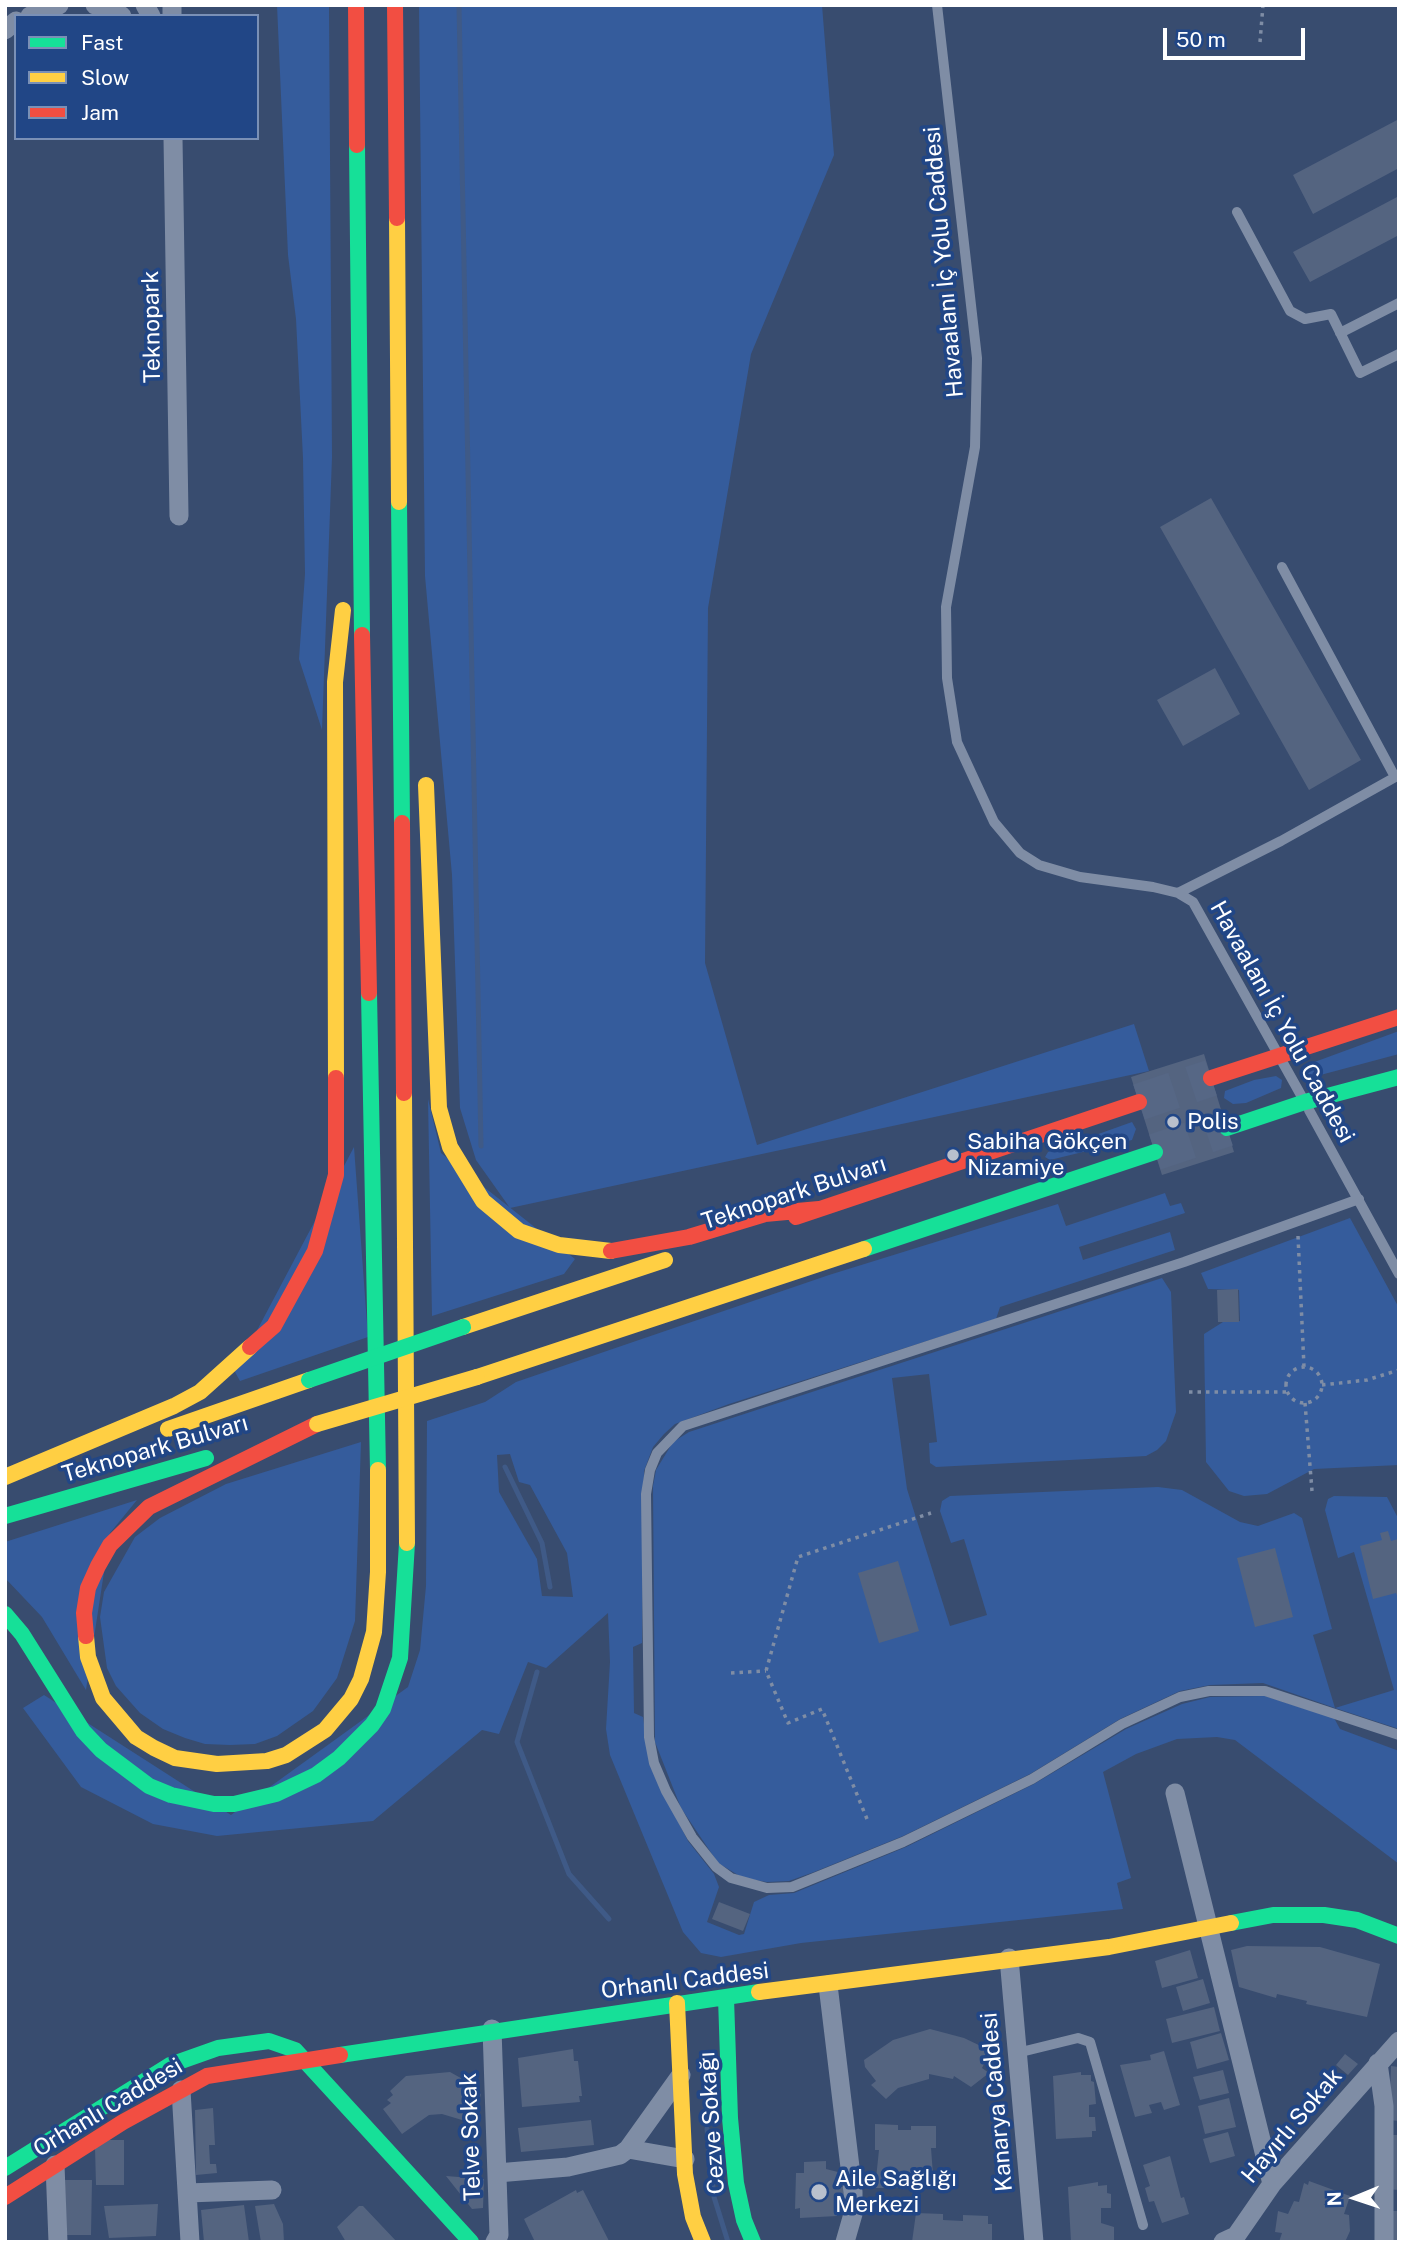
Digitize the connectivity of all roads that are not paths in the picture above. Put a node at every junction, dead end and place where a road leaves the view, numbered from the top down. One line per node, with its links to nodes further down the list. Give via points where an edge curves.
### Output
1 (59, 5): 6 (street)
2 (95, 5): 7 (street)
3 (356, 5): 14 (main road)
4 (395, 5): 13 (main road)
5 (937, 5): 20 (lane, Havaalanı İç Yolu Caddesi, via 977,370 975,447 946,607 947,678 957,742 994,822 1020,853 1039,866)
6 (35, 14)
7 (119, 14)
8 (173, 140): 15 (street, Teknopark)
9 (1237, 212): 11 (lane, via 1290,311 1305,319 1331,314)
10 (1399, 303): 11 (lane)
11 (1340, 333): 12 (lane, via 1360,373)
12 (1399, 354)
13 (400, 434): 17 (main road); 35 (main road, via 407,1583 393,1687 372,1725 316,1775 256,1800 195,1802 149,1786 102,1750 83,1731)
14 (359, 456): 32 (main road, via 378,1449 374,1632 351,1699 325,1730 286,1755 217,1764 176,1758 154,1748 118,1719 91,1668 85,1613 88,1588 98,1566 110,1545 149,1507); 33 (main road, via 335,682 335,1175 315,1251 274,1326 200,1392)
15 (180, 516)
16 (1282, 567): 19 (lane)
17 (417, 664)
18 (425, 772): 30 (main road, via 439,1108 450,1147 483,1201 529,1235 559,1245 610,1251 689,1237 765,1214)
19 (1397, 776): 20 (lane)
20 (1178, 893): 22 (lane, Havaalanı İç Yolu Caddesi, via 1193,902)
21 (1399, 1017): 22 (main road)
22 (1279, 1056): 24 (main road); 26 (lane, Havaalanı İç Yolu Caddesi)
23 (1399, 1077): 26 (main road)
24 (1211, 1079)
25 (1139, 1102): 30 (main road, Teknopark Bulvarı)
26 (1305, 1102): 27 (main road); 29 (lane, Havaalanı İç Yolu Caddesi)
27 (1227, 1128)
28 (1154, 1152): 32 (main road, bridge, via 477,1377)
29 (1359, 1199): 31 (lane, Havaalanı İç Yolu Caddesi); 36 (lane, via 683,1426 657,1453 646,1494 649,1737 662,1781 692,1837 731,1878 767,1888 792,1887 903,1842 1032,1779 1122,1724 1180,1697 1209,1691 1265,1691)
30 (819, 1209): 33 (main road, Teknopark Bulvarı, bridge, via 144,1437)
31 (1399, 1275)
32 (317, 1424): 34 (main road, Teknopark Bulvarı)
33 (5, 1478)
34 (5, 1516)
35 (5, 1614)
36 (1399, 1735)
37 (1175, 1793): 38 (street)
38 (1206, 1927): 39 (main road, Orhanlı Caddesi, via 1273,1915 1324,1915 1357,1920); 40 (main road, Orhanlı Caddesi, via 1109,1947); 56 (street)
39 (1399, 1936)
40 (1009, 1958): 41 (main road, Orhanlı Caddesi); 46 (street, Kanarya Caddesi)
41 (828, 1985): 42 (main road, Orhanlı Caddesi); 67 (street, via 853,2192)
42 (726, 1998): 43 (main road, Orhanlı Caddesi); 66 (main road, Cezve Sokağı, via 736,2183)
43 (677, 2003): 44 (main road, Orhanlı Caddesi); 49 (main road, Cezve Sokağı)
44 (492, 2029): 47 (main road, Orhanlı Caddesi); 55 (street, Telve Sokak)
45 (1399, 2042): 48 (street, Hayırlı Sokak)
46 (1017, 2053): 60 (lane, via 1078,2038 1090,2042); 68 (street, Kanarya Caddesi)
47 (306, 2061): 50 (main road, Orhanlı Caddesi, via 207,2076); 54 (main road, Orhanlı Caddesi, via 295,2050 268,2041 218,2048 170,2065); 63 (main road)
48 (1378, 2063): 56 (street, Hayırlı Sokak); 70 (street, via 1384,2106)
49 (681, 2075): 51 (street); 52 (main road, Cezve Sokağı)
50 (181, 2090): 53 (main road, Orhanlı Caddesi); 58 (street)
51 (628, 2149): 52 (street); 55 (street, via 603,2161)
52 (685, 2159): 65 (main road, Cezve Sokağı, via 692,2217)
53 (55, 2165): 59 (main road, Orhanlı Caddesi); 61 (street)
54 (5, 2168)
55 (497, 2173): 64 (street, Telve Sokak, via 499,2235)
56 (1272, 2184): 69 (street, Hayırlı Sokak, via 1236,2235)
57 (272, 2190): 58 (street)
58 (187, 2193): 62 (street)
59 (5, 2197)
60 (1143, 2225)
61 (58, 2242)
62 (190, 2242)
63 (471, 2242)
64 (495, 2242)
65 (703, 2242)
66 (752, 2242)
67 (845, 2242)
68 (1034, 2242)
69 (1223, 2242)
70 (1384, 2242)

